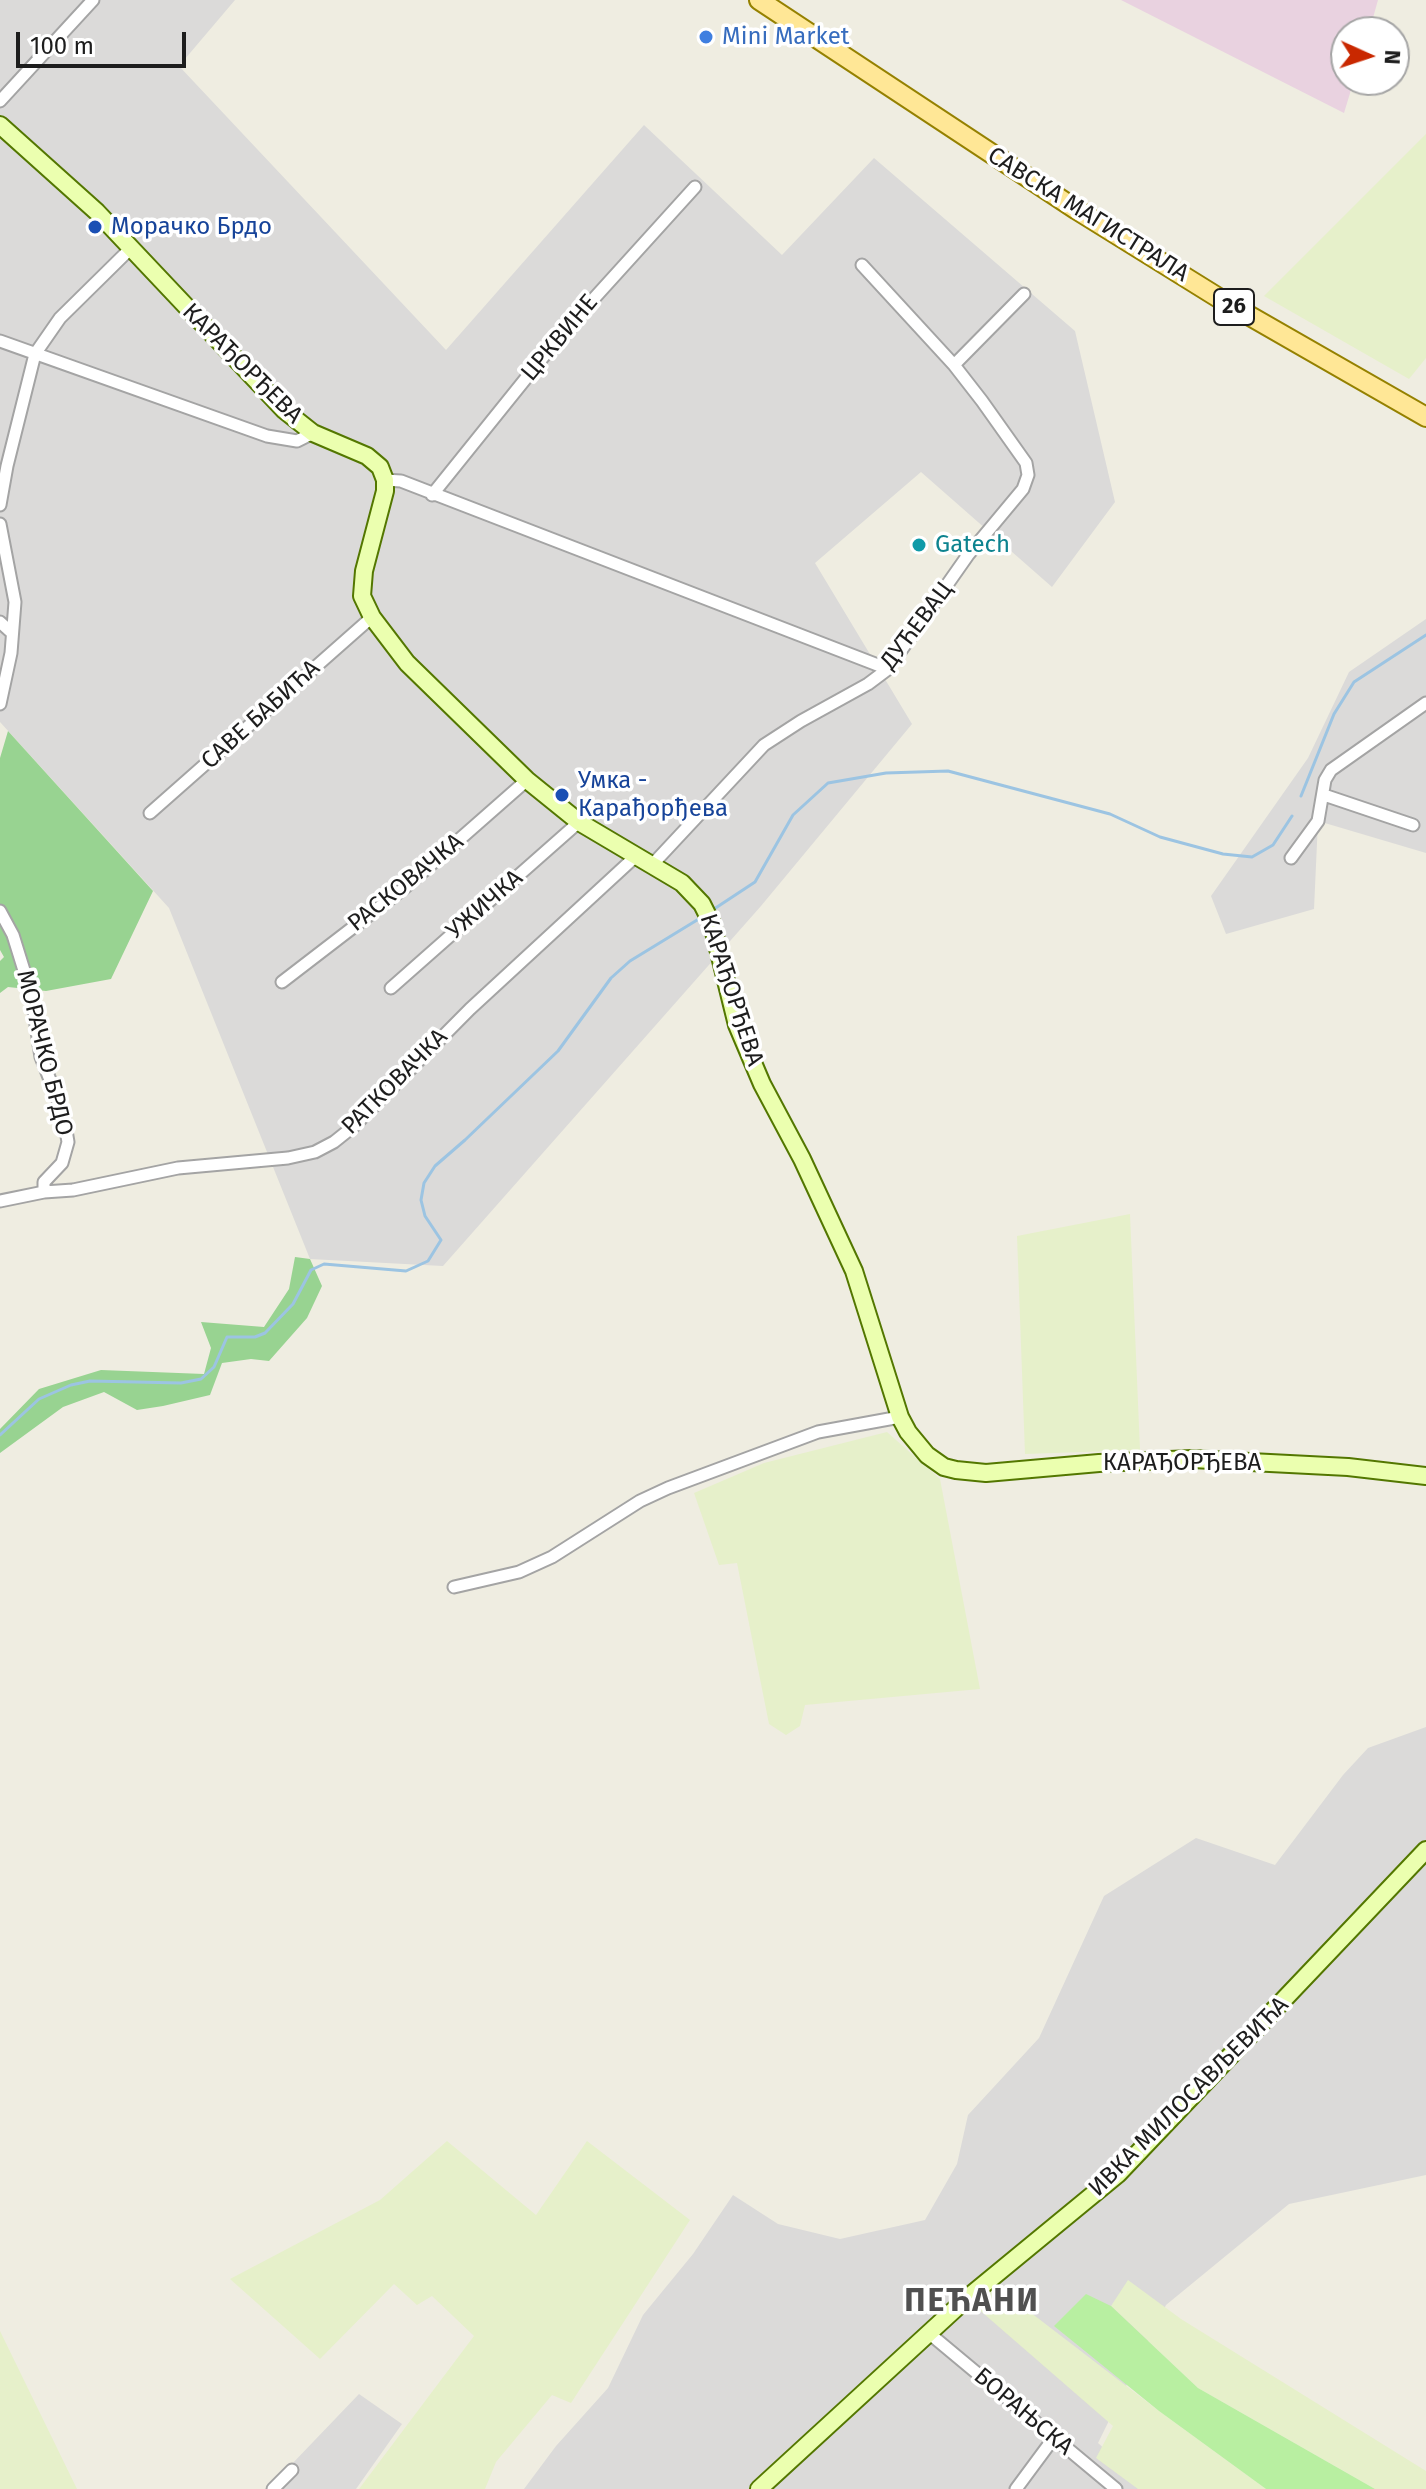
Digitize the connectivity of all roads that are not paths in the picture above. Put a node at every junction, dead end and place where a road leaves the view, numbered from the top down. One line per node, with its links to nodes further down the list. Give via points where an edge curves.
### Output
1 (93, 0): 3 (street)
2 (759, 0): 12 (main road, САВСКА МАГИСТРАЛА / 26, via 1077,210)
3 (0, 101)
4 (0, 125): 6 (street, КАРАЂОРЂЕВА)
5 (695, 187): 15 (street, ЦРКВИНЕ, via 570,325)
6 (131, 248): 10 (street, via 60,318); 13 (street, КАРАЂОРЂЕВА, via 254,380)
7 (862, 265): 11 (street, ДУЋЕВАЦ)
8 (1024, 294): 11 (street)
9 (0, 341): 10 (street)
10 (35, 354): 13 (street, via 267,436 297,441); 16 (street)
11 (954, 365): 21 (street, ДУЋЕВАЦ, via 1026,463 1028,475 1023,489 968,555)
12 (1426, 417)
13 (313, 433): 14 (street, КАРАЂОРЂЕВА, via 367,456)
14 (385, 480): 15 (street); 18 (street, КАРАЂОРЂЕВА, via 362,581 362,596)
15 (432, 495): 21 (street)
16 (0, 505)
17 (0, 524): 20 (street, via 15,602)
18 (372, 617): 24 (street, КАРАЂОРЂЕВА, via 407,663); 26 (street, САВЕ БАБИЋА)
19 (0, 622): 20 (street)
20 (12, 633): 23 (street)
21 (888, 669): 31 (street, ДУЋЕВАЦ, via 764,745)
22 (1426, 703): 25 (street, via 1331,770)
23 (0, 704)
24 (527, 780): 27 (street, КАРАЂОРЂЕВА); 33 (street, РАСКОВАЧКА, via 403,889)
25 (1324, 795): 28 (street); 30 (street, via 1318,821)
26 (150, 813)
27 (579, 822): 29 (street, КАРАЂОРЂЕВА); 34 (street, УЖИЧКА)
28 (1413, 825)
29 (636, 856): 31 (street, КАРАЂОРЂЕВА); 35 (street, РАТКОВАЧКА, via 334,1142 288,1158 178,1168)
30 (1291, 858)
31 (652, 865): 37 (street, КАРАЂОРЂЕВА, via 682,883 709,917 737,1025 854,1271)
32 (0, 911): 35 (street, МОРАЧКО БРДО, via 31,993 41,1057 63,1113 68,1142 62,1163 44,1182)
33 (282, 982)
34 (391, 988)
35 (44, 1192): 36 (street, РАТКОВАЧКА)
36 (0, 1201)
37 (900, 1417): 38 (street, КАРАЂОРЂЕВА, via 927,1455 956,1470 1001,1472 1192,1459); 39 (street, via 818,1432 668,1488 552,1557 519,1572)
38 (1426, 1476)
39 (454, 1587)
40 (1426, 1850): 41 (street, ИВКА МИЛОСАВЉЕВИЋА, via 1118,2174)
41 (930, 2334): 42 (street, БОРАЊСКА); 45 (street, ИВКА МИЛОСАВЉЕВИЋА)
42 (1053, 2439): 46 (street); 47 (street, БОРАЊСКА)
43 (292, 2470): 44 (street)
44 (273, 2489)
45 (759, 2489)
46 (1016, 2489)
47 (1116, 2489)

